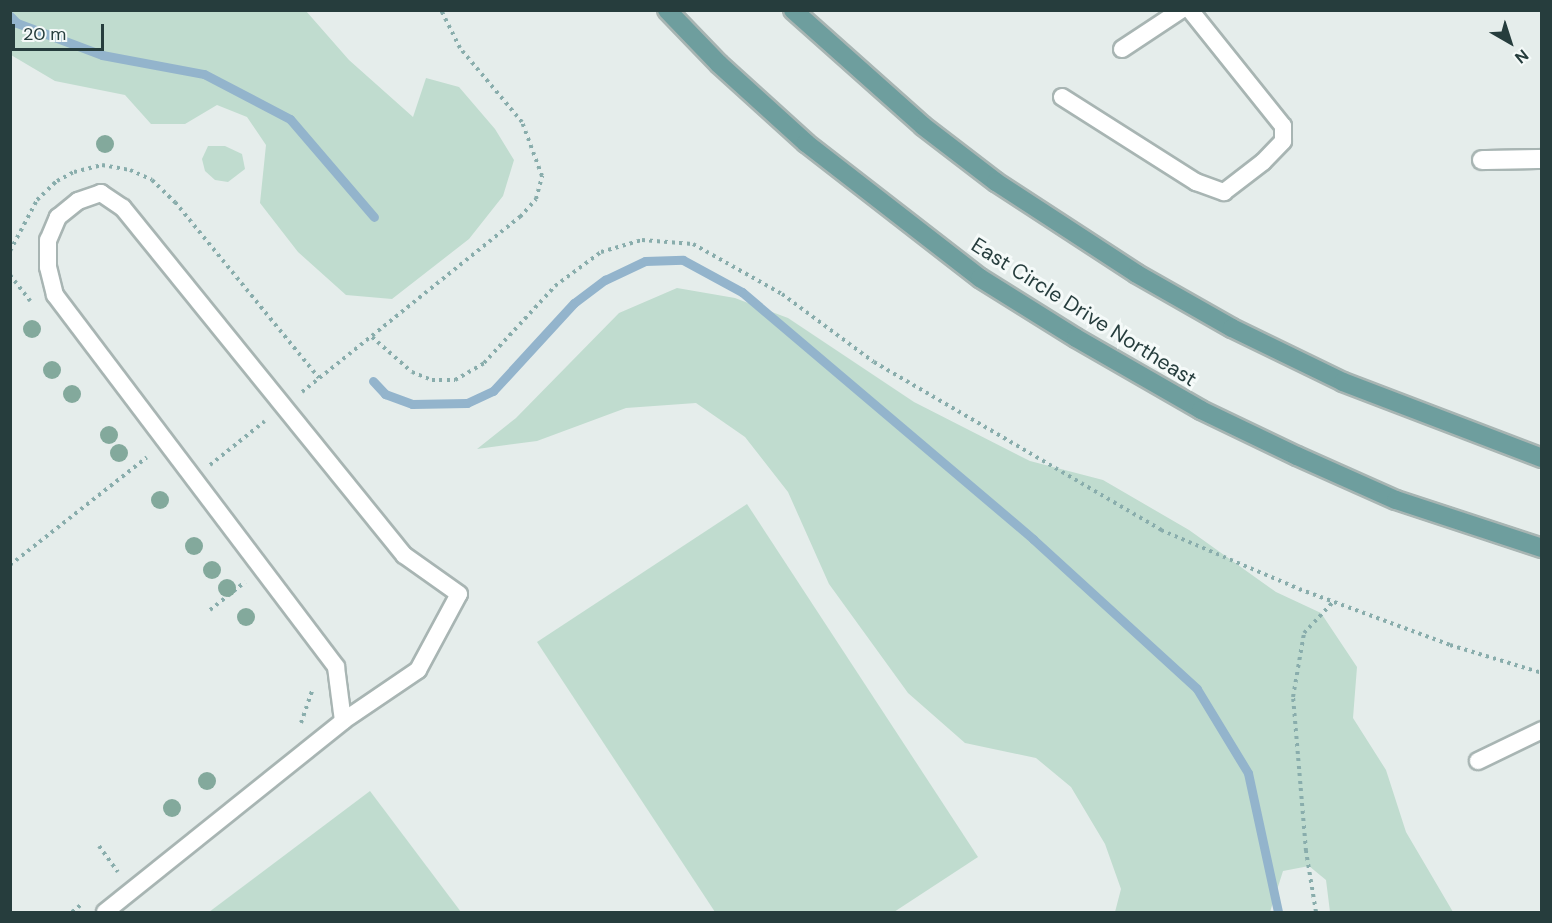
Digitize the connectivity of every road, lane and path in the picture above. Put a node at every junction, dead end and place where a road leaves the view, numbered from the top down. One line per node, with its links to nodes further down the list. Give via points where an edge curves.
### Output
1 (441, 10): 10 (path, via 460,48 522,122 542,176 536,199 520,217)
2 (667, 10): 15 (main road, East Circle Drive Northeast, via 719,64 824,157 980,278 1076,338 1201,410 1297,456 1396,500)
3 (793, 10): 13 (main road, via 960,154 1137,274 1232,328 1343,382)
4 (1181, 10): 6 (lane)
5 (1190, 10): 7 (lane, via 1283,126 1283,141 1224,192 1196,182)
6 (1122, 49)
7 (1062, 97)
8 (1542, 159): 9 (street)
9 (1482, 160)
10 (372, 337): 11 (path); 18 (path, via 412,372 432,380 455,380 483,363 555,286 601,252 642,240 693,243 782,294 874,362 1161,530)
11 (283, 408): 14 (path); 14 (lane, via 123,208 101,194 78,201 58,217 48,240 48,267 55,295); 22 (lane, via 404,555 459,594 418,670)
12 (150, 454): 16 (path)
13 (1542, 458)
14 (193, 478): 22 (lane, via 336,667)
15 (1542, 548)
16 (10, 565)
17 (250, 578): 19 (path)
18 (1333, 602): 20 (path, via 1450,645); 29 (path, via 1304,633 1293,697 1306,851)
19 (210, 610)
20 (1542, 673)
21 (313, 677): 23 (path, via 309,706)
22 (343, 721): 28 (lane)
23 (298, 730)
24 (1542, 730): 25 (lane)
25 (1478, 761)
26 (99, 846): 27 (path, via 120,875)
27 (129, 868)
28 (105, 912)
29 (1316, 912)

